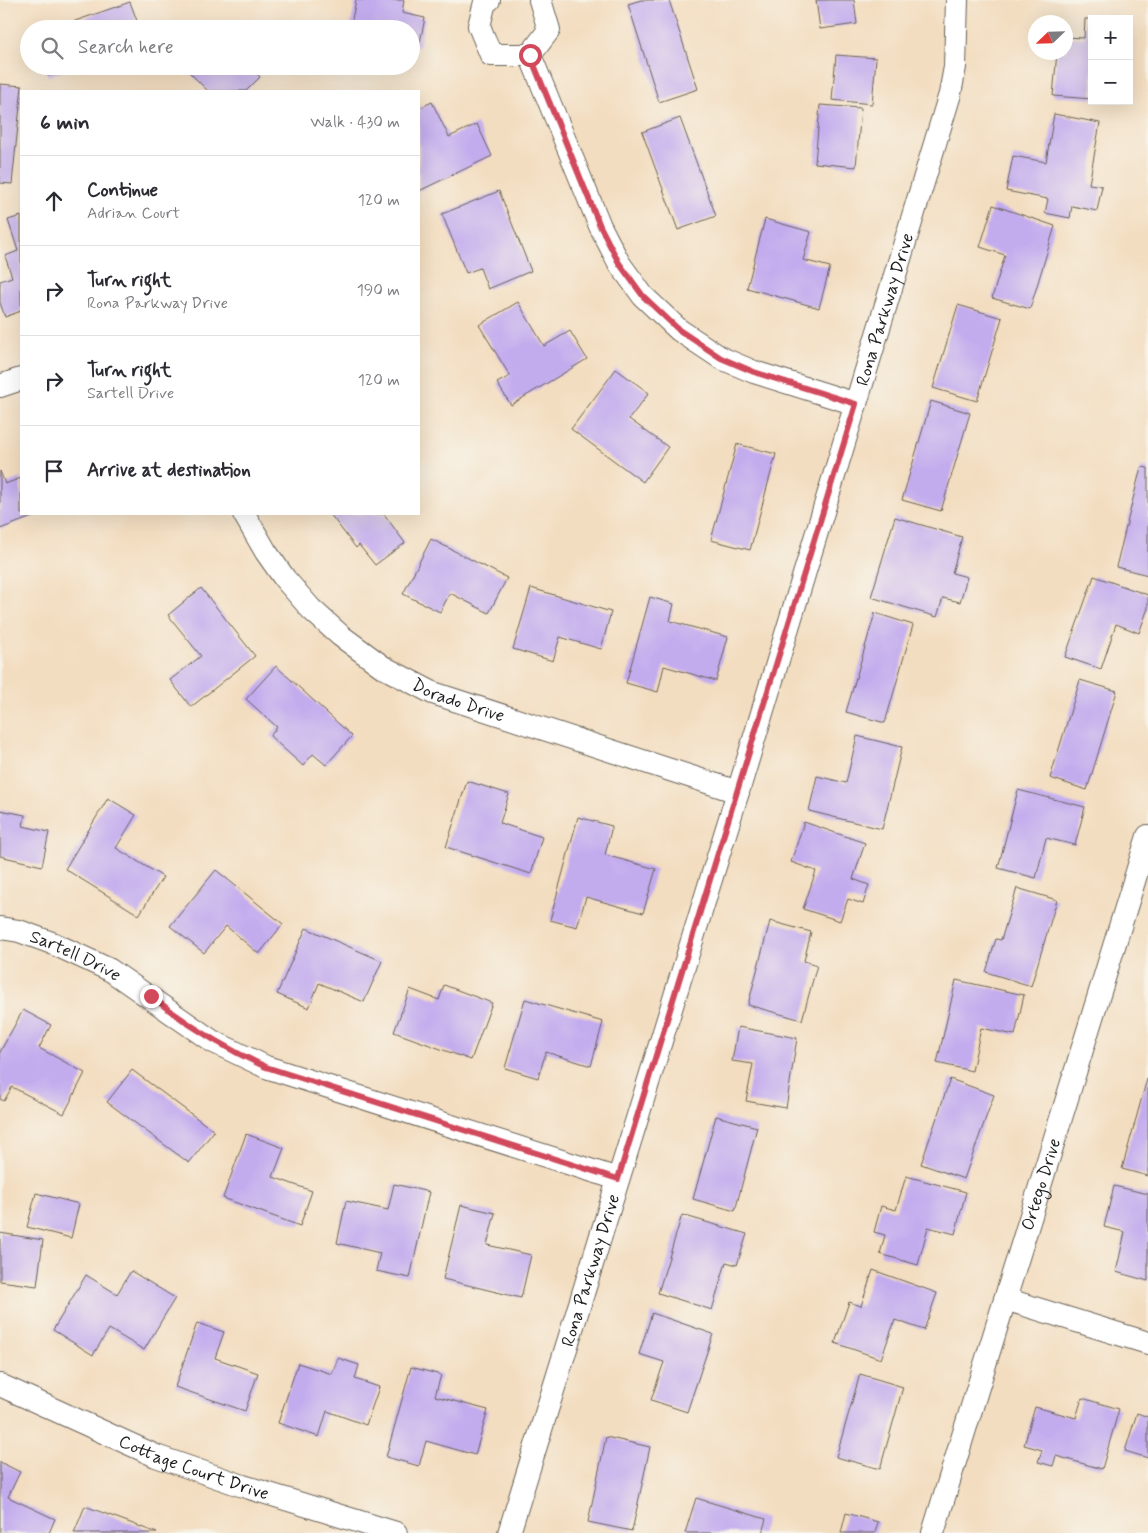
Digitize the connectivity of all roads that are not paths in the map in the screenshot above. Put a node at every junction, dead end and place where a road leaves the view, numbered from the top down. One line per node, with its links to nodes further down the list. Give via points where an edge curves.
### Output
1 (489, 0): 4 (street, via 485,2 479,26 491,55)
2 (540, 0): 4 (street, via 549,30)
3 (957, 0): 7 (street, Rona Parkway Drive, via 955,67 950,94)
4 (530, 55): 7 (street, via 600,226 619,263 643,296 679,330 721,358 754,372)
5 (20, 379): 6 (street)
6 (0, 386)
7 (856, 404): 9 (street, Rona Parkway Drive)
8 (245, 515): 9 (street, Dorado Drive, via 285,579 312,609 341,636 383,667 433,693)
9 (738, 792): 12 (street, Rona Parkway Drive)
10 (1148, 836): 13 (street, Ortego Drive)
11 (0, 928): 12 (street, Sartell Drive, via 52,942 110,970 212,1040 266,1067)
12 (618, 1179): 17 (street, Rona Parkway Drive)
13 (1004, 1299): 14 (street); 18 (street, Ortego Drive)
14 (1148, 1343)
15 (0, 1385): 16 (street, Cottage Court Drive, via 156,1456)
16 (396, 1533)
17 (509, 1533)
18 (933, 1533)

